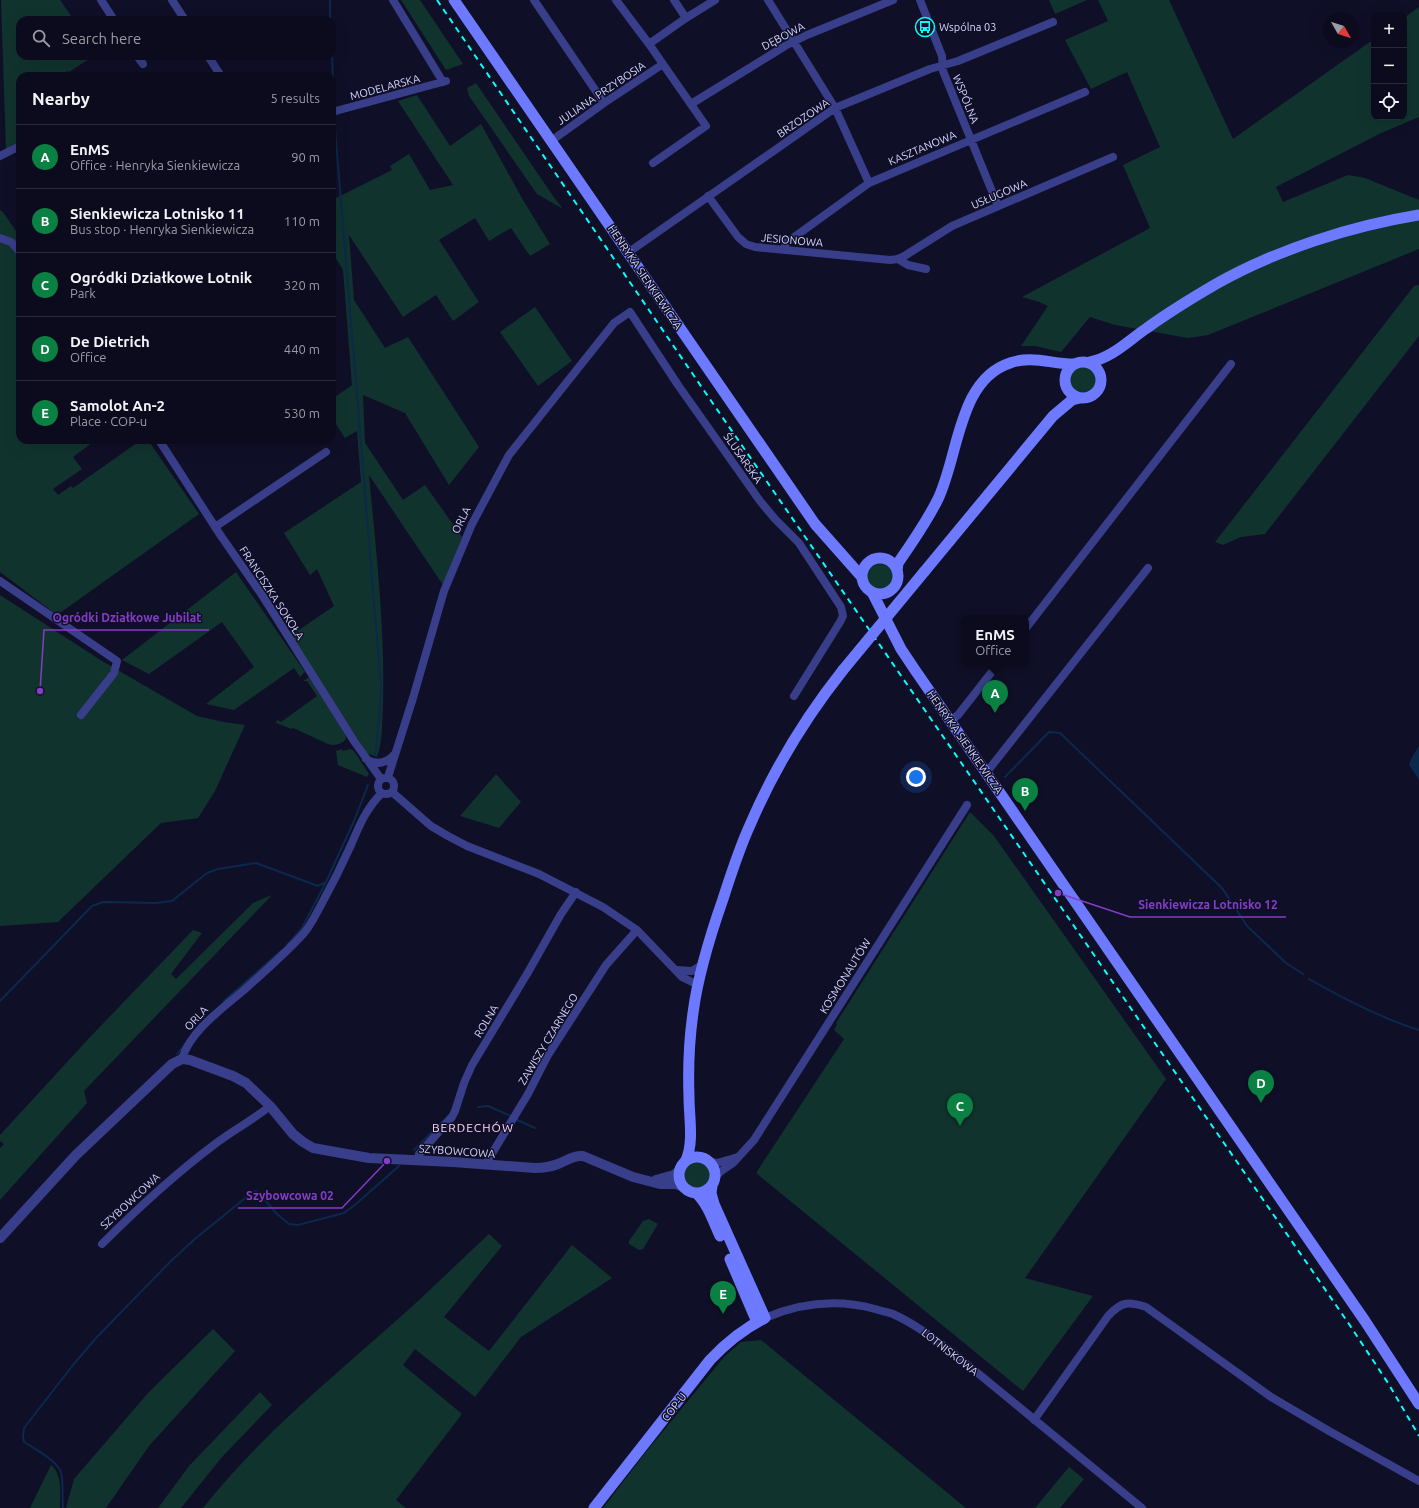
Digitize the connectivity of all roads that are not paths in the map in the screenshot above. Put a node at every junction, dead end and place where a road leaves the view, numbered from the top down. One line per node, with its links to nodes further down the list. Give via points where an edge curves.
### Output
1 (101, 0): 12 (street)
2 (172, 0): 13 (street)
3 (393, 0): 28 (street, MODELARSKA, via 444,81)
4 (454, 0): 30 (main road, HENRYKA SIENKIEWICZA)
5 (534, 0): 25 (street)
6 (616, 0): 17 (street)
7 (674, 0): 14 (street)
8 (715, 0): 14 (street)
9 (768, 0): 16 (street)
10 (892, 0): 16 (street, DĘBOWA)
11 (920, 0): 22 (street, WSPÓLNA, via 942,56)
12 (111, 16)
13 (182, 16)
14 (686, 18): 17 (street)
15 (1054, 22): 22 (street, BRZOZOWA)
16 (794, 41): 26 (street, DĘBOWA); 27 (street)
17 (649, 44): 21 (street)
18 (140, 60): 20 (street)
19 (211, 60): 23 (street)
20 (143, 64)
21 (664, 64): 25 (street, JULIANA PRZYBOSIA); 26 (street)
22 (943, 65): 27 (street, BRZOZOWA); 29 (street, WSPÓLNA, via 943,71)
23 (218, 72)
24 (1085, 92): 29 (street, KASZTANOWA)
25 (604, 103): 30 (street, JULIANA PRZYBOSIA)
26 (691, 104): 34 (street, via 706,126)
27 (835, 108): 35 (street); 36 (street, BRZOZOWA)
28 (336, 111)
29 (971, 140): 35 (street, KASZTANOWA); 37 (street, WSPÓLNA)
30 (551, 141): 42 (main road, HENRYKA SIENKIEWICZA)
31 (16, 148): 32 (street)
32 (0, 156)
33 (1113, 157): 37 (street, USŁUGOWA)
34 (653, 163)
35 (869, 183): 41 (street, KASZTANOWA, via 786,243)
36 (708, 196): 41 (street, JESIONOWA, via 746,244); 42 (street, BRZOZOWA)
37 (998, 206): 43 (street, USŁUGOWA, via 952,226)
38 (1419, 215): 46 (main road, via 1312,242 1269,259 1217,284 1142,331)
39 (0, 238): 40 (street, via 11,242)
40 (16, 248)
41 (784, 250): 43 (street, JESIONOWA)
42 (629, 252): 59 (main road, HENRYKA SIENKIEWICZA, via 815,524)
43 (898, 259): 44 (street, via 908,265)
44 (926, 269)
45 (630, 312): 71 (street, ŚLUSARSKA, via 678,385 760,500 774,519 799,542 842,607 843,616 840,622); 74 (street, ORLA, via 614,323 509,455 472,524 444,591)
46 (1119, 349): 48 (main road); 51 (main road)
47 (1044, 361): 49 (main road); 52 (main road, via 1061,373); 58 (main road, via 1011,362 992,372 978,386 969,402 941,492 928,518)
48 (1090, 362): 49 (main road); 51 (main road)
49 (1073, 364): 52 (main road, via 1067,370)
50 (1231, 364): 69 (street)
51 (1101, 376): 53 (main road, via 1101,385 1096,392 1089,397)
52 (1066, 383): 53 (main road, via 1072,394); 54 (main road, via 1065,394)
53 (1080, 398): 54 (main road, via 1072,400)
54 (1054, 416): 83 (main road, bridge, via 843,670 800,730 749,826)
55 (162, 444): 57 (street, FRANCISZKA SOKOŁA)
56 (326, 452): 57 (street)
57 (215, 527): 75 (street, FRANCISZKA SOKOŁA, via 262,595)
58 (915, 536): 60 (main road, via 891,557); 63 (main road, via 898,564)
59 (839, 551): 61 (main road, HENRYKA SIENKIEWICZA, via 858,560); 64 (main road, HENRYKA SIENKIEWICZA)
60 (885, 558): 61 (main road); 63 (main road)
61 (869, 561): 64 (main road)
62 (1148, 568): 76 (street)
63 (897, 571): 66 (main road, via 898,580)
64 (861, 576): 67 (main road, via 866,588)
65 (0, 581): 72 (street, via 117,661 114,673)
66 (890, 592): 67 (main road); 68 (main road, HENRYKA SIENKIEWICZA, via 887,598)
67 (873, 594): 68 (main road, HENRYKA SIENKIEWICZA)
68 (888, 621): 73 (main road, HENRYKA SIENKIEWICZA, via 901,649)
69 (1029, 624)
70 (996, 667): 73 (street, via 958,715)
71 (794, 696)
72 (81, 715)
73 (950, 721): 76 (main road, HENRYKA SIENKIEWICZA)
74 (396, 753): 75 (street, via 384,763 370,762); 77 (street, ORLA)
75 (366, 759): 77 (street, FRANCISZKA SOKOŁA)
76 (986, 774): 102 (main road, HENRYKA SIENKIEWICZA, via 1365,1321)
77 (384, 778): 78 (street, via 394,783); 79 (street, via 378,786)
78 (392, 792): 79 (street); 81 (street, via 448,836)
79 (382, 793): 86 (street, ORLA, via 362,819 335,880 304,933 197,1033)
80 (966, 805): 89 (street, KOSMONAUTÓW, via 754,1140)
81 (576, 892): 82 (street); 91 (street, ROLNA, via 472,1065 452,1117 419,1154)
82 (637, 930): 84 (street); 93 (street, ZAWISZY CZARNEGO, via 606,965 583,1000)
83 (702, 966): 84 (street, via 692,971); 85 (main road)
84 (677, 970): 85 (street, via 682,977)
85 (698, 987): 88 (main road, via 689,1055)
86 (182, 1059): 87 (street, SZYBOWCOWA, via 233,1076 246,1083); 99 (street, ORLA, via 172,1064 88,1144)
87 (270, 1106): 91 (street, SZYBOWCOWA, via 293,1134 313,1148 369,1158); 100 (street, SZYBOWCOWA, via 216,1143 178,1174)
88 (691, 1130): 90 (main road, via 698,1151); 92 (main road)
89 (738, 1157): 90 (street, via 717,1163); 96 (street, KOSMONAUTÓW, via 720,1172)
90 (707, 1159): 92 (main road, via 694,1156); 96 (main road, via 715,1169)
91 (417, 1160): 93 (street, SZYBOWCOWA)
92 (686, 1160): 94 (main road)
93 (485, 1164): 95 (street, SZYBOWCOWA, via 541,1168 583,1156 633,1177)
94 (679, 1171): 95 (street, SZYBOWCOWA); 97 (main road)
95 (654, 1181): 97 (street, SZYBOWCOWA, via 660,1184 676,1184)
96 (713, 1182): 98 (main road, via 705,1192); 101 (main road, via 711,1193 714,1204)
97 (683, 1188): 98 (main road)
98 (696, 1193): 101 (main road, via 712,1218)
99 (0, 1238)
100 (102, 1244)
101 (761, 1320): 103 (street, LOTNISKOWA, via 800,1306 830,1303 862,1305 892,1313 925,1331); 105 (main road, COP-U, via 734,1337 710,1360)
102 (1419, 1404)
103 (1034, 1420): 104 (street, via 1108,1316 1120,1305 1135,1303 1146,1307 1271,1397); 106 (street, LOTNISKOWA)
104 (1419, 1481)
105 (594, 1508)
106 (1142, 1508)

